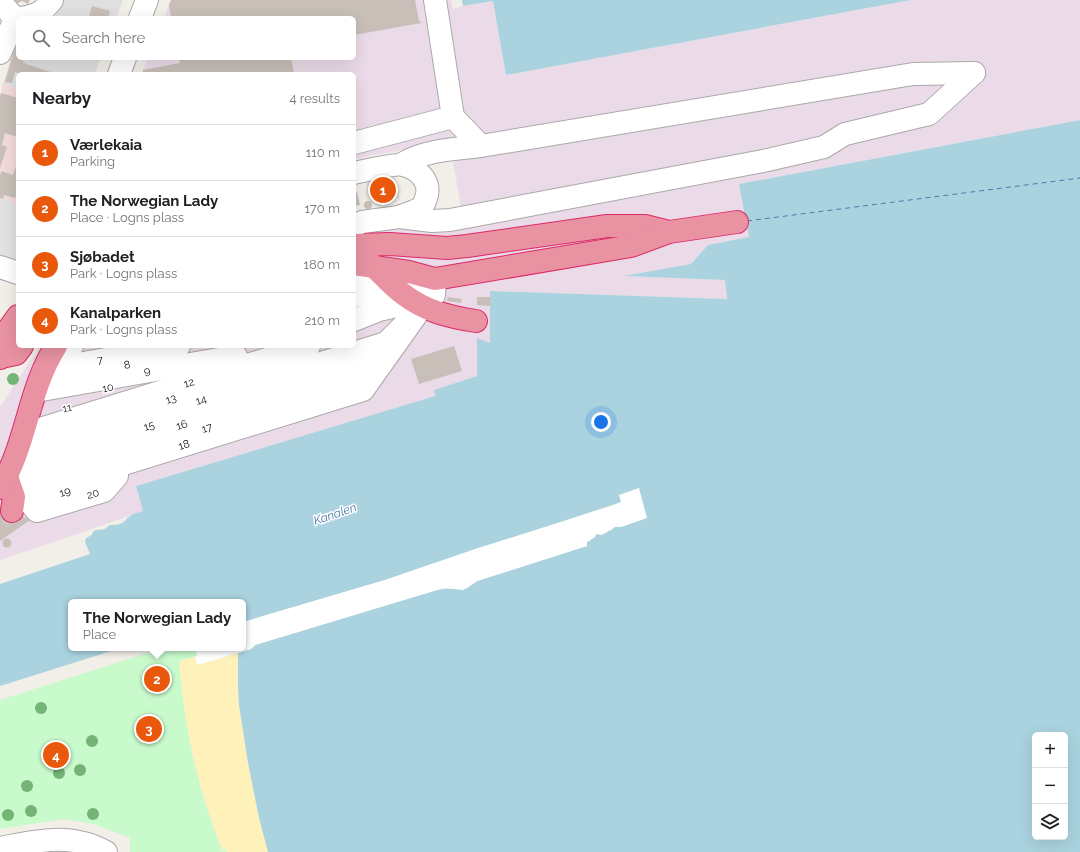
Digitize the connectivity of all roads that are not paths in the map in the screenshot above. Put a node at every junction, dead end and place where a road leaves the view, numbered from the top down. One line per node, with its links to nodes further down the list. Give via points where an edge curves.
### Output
1 (52, 0): 6 (street, via 44,11)
2 (147, 0): 7 (street)
3 (435, 0): 12 (street)
4 (0, 1): 5 (street)
5 (16, 16)
6 (31, 16)
7 (141, 16)
8 (16, 22): 9 (street)
9 (0, 53)
10 (124, 60): 11 (street)
11 (120, 72)
12 (453, 117): 13 (street); 14 (street)
13 (356, 142)
14 (481, 146): 15 (street, via 450,149 412,158); 17 (street, via 913,74 974,73 929,114 844,134 824,147 755,163 450,220 432,221)
15 (402, 164): 16 (street); 17 (street, via 414,169 423,177 428,192 422,207)
16 (356, 173)
17 (399, 217): 19 (street)
18 (737, 222): 20 (highway)
19 (356, 225)
20 (669, 232): 21 (highway, via 645,226 607,226 447,248 390,244); 25 (highway, via 631,246)
21 (356, 245)
22 (356, 253): 26 (highway)
23 (0, 267): 24 (street)
24 (16, 272)
25 (435, 279): 26 (highway, via 409,272); 26 (street, via 434,295)
26 (388, 282): 27 (street); 27 (street); 27 (street); 32 (highway, via 443,315)
27 (370, 311): 28 (street); 29 (street, 14); 31 (street); 33 (street); 42 (street, 13); 42 (street)
28 (356, 314)
29 (356, 315)
30 (16, 319): 41 (highway, via 0,341)
31 (356, 319)
32 (476, 321)
33 (356, 329)
34 (20, 348): 41 (highway, via 16,354)
35 (117, 348): 44 (street)
36 (175, 348): 44 (street, 7)
37 (231, 348): 44 (street, 8)
38 (247, 348): 44 (street, 14)
39 (301, 348): 44 (street, 12)
40 (268, 349): 43 (street); 44 (street, 9)
41 (0, 357)
42 (356, 366): 44 (street, 13); 44 (street, 16, via 35,470); 44 (street, 18, via 121,470 36,491)
43 (184, 375): 44 (street, 10); 44 (street, 11, via 106,400)
44 (31, 413): 45 (highway)
45 (12, 511)
46 (0, 848): 47 (street, via 58,839 79,842)
47 (106, 852)

